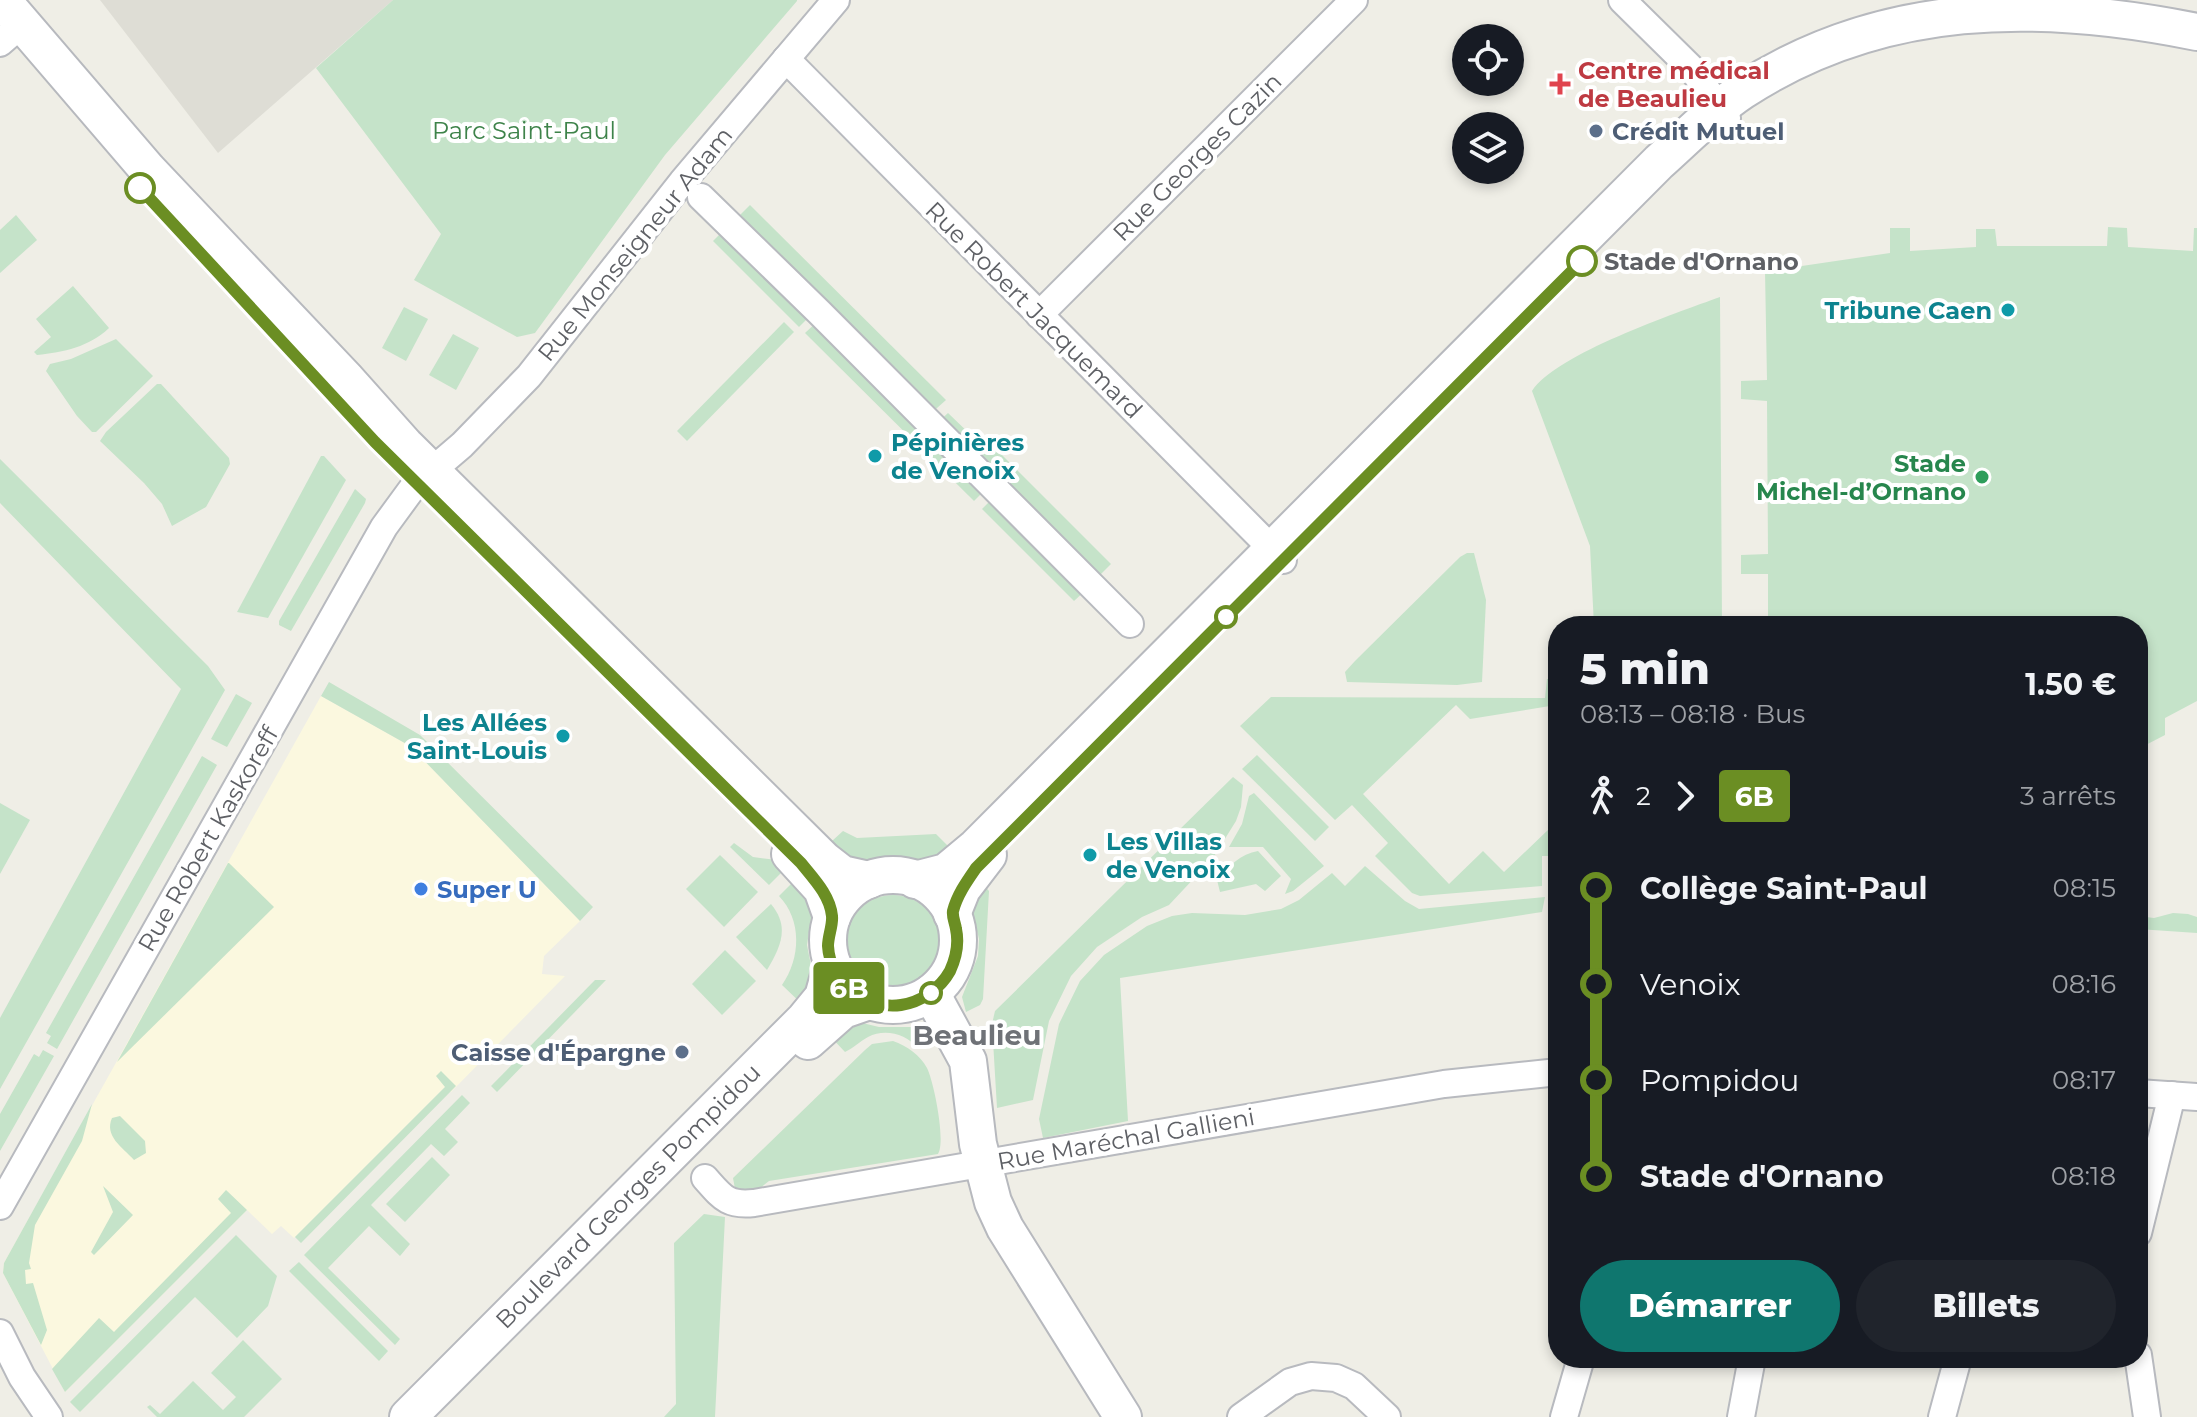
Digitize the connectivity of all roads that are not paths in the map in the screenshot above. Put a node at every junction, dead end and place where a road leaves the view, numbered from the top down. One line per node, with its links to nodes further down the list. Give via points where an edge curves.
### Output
1 (836, 0): 7 (street, Rue Monseigneur Adam)
2 (1354, 0): 10 (street, Rue Georges Cazin)
3 (1622, 0): 8 (street, via 1692,69)
4 (7, 25): 11 (street, via 148,170)
5 (2197, 32): 8 (street, via 2098,12 2008,7 1944,11 1870,30 1784,65)
6 (2197, 49): 8 (street, via 2084,25 2009,20 1948,24 1843,55)
7 (786, 59): 10 (street, Rue Robert Jacquemard); 11 (street, Rue Monseigneur Adam, via 529,376)
8 (1723, 113): 12 (street, via 1659,162)
9 (701, 197): 13 (street)
10 (1039, 315): 12 (street, Rue Robert Jacquemard)
11 (425, 478): 14 (street, via 824,860 842,874); 17 (street, via 801,863 822,889); 27 (street, Rue Robert Kaskoreff, via 384,527)
12 (1278, 555): 15 (street, via 957,864); 16 (street, via 976,868)
13 (1130, 624)
14 (869, 880): 15 (street, via 892,875); 17 (street, via 853,889)
15 (915, 880): 16 (street, via 941,897)
16 (952, 914): 19 (street, via 955,957)
17 (832, 917): 18 (street)
18 (832, 965): 20 (street, via 848,987); 34 (street, Boulevard Georges Pompidou, via 823,997 805,1019)
19 (931, 993): 20 (street, via 901,1005); 24 (street, via 968,1061)
20 (869, 1001): 35 (street, Boulevard Georges Pompidou, via 843,1010 811,1038)
21 (1548, 1073): 24 (street, Rue Maréchal Gallieni, via 1444,1084)
22 (2148, 1094): 23 (street)
23 (2185, 1096): 26 (street)
24 (982, 1164): 25 (street, Rue Maréchal Gallieni, via 737,1205 726,1201); 36 (street, via 1011,1239)
25 (705, 1178)
26 (2148, 1204)
27 (0, 1206)
28 (0, 1333): 33 (street)
29 (1578, 1368): 39 (street)
30 (1750, 1368): 40 (street)
31 (1955, 1368): 41 (street)
32 (2140, 1368): 42 (street)
33 (49, 1417)
34 (408, 1417)
35 (434, 1417)
36 (1123, 1417)
37 (1241, 1417): 38 (street, via 1290,1382 1311,1376 1354,1386)
38 (1387, 1417)
39 (1564, 1417)
40 (1741, 1417)
41 (1942, 1417)
42 (2147, 1417)

